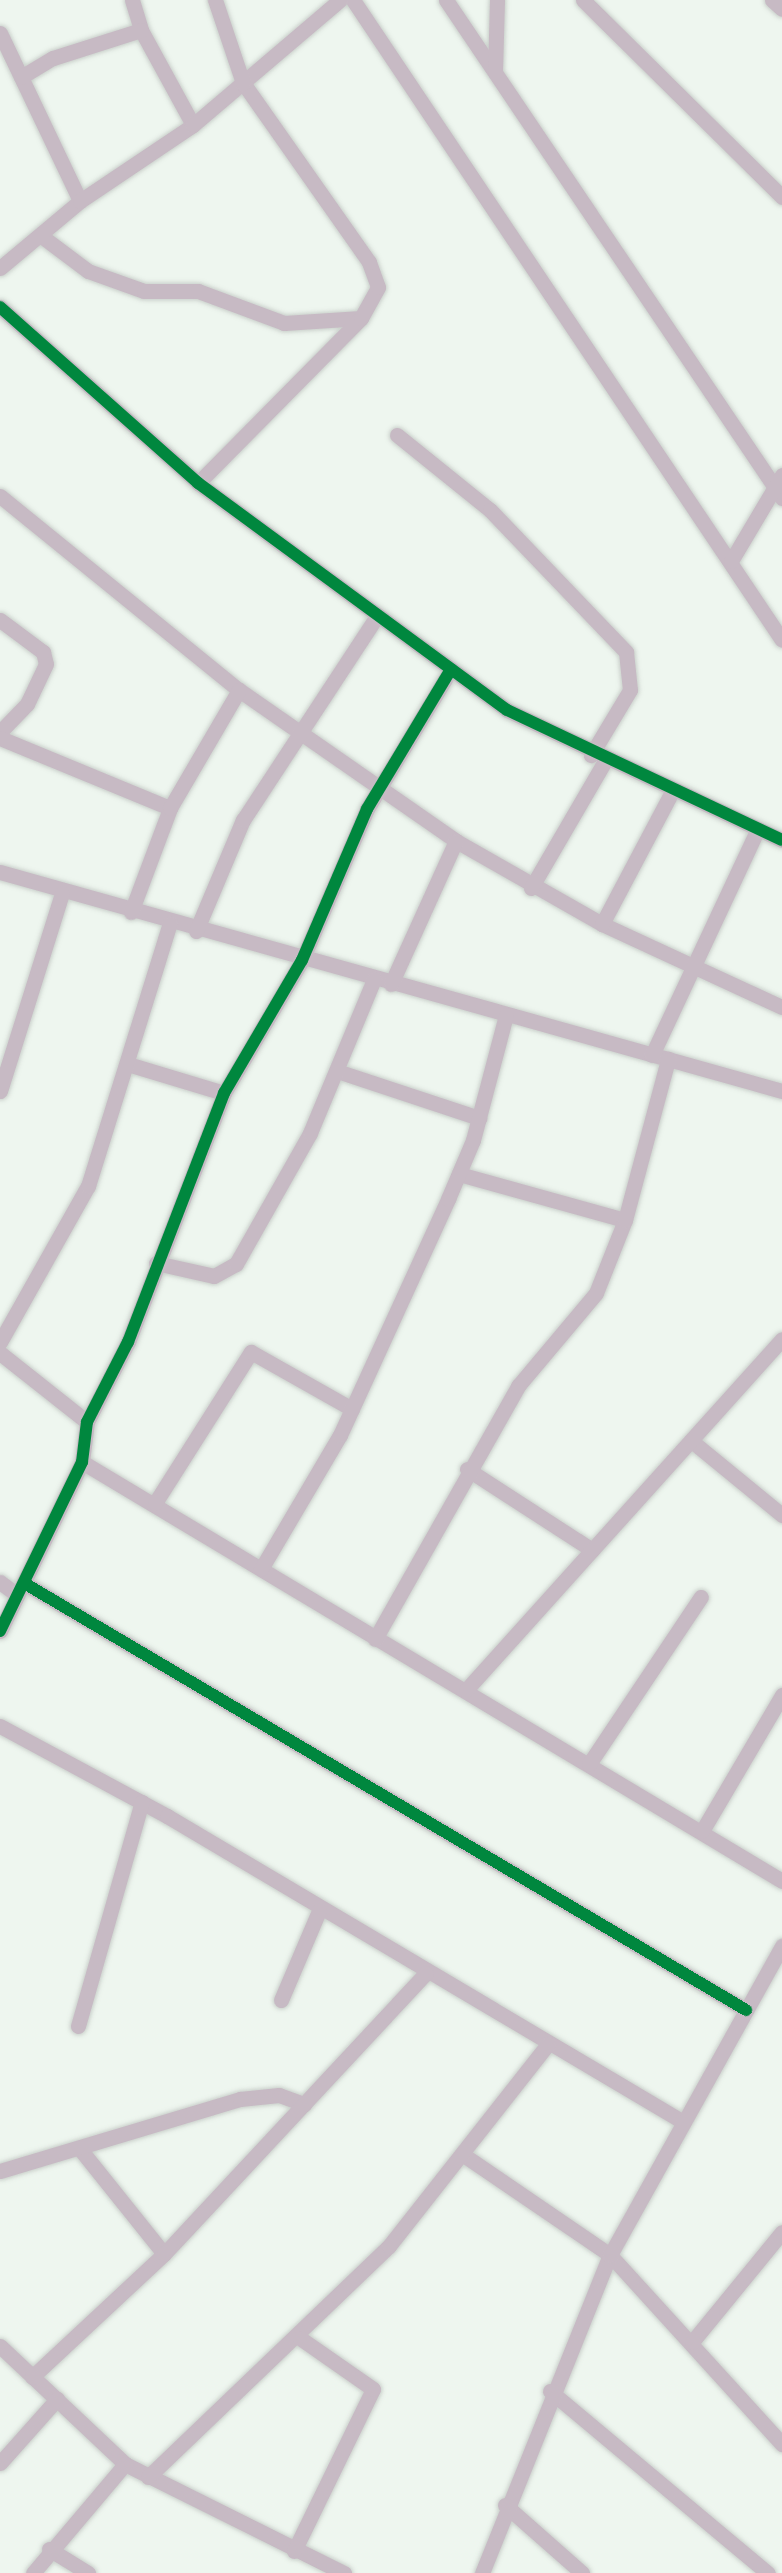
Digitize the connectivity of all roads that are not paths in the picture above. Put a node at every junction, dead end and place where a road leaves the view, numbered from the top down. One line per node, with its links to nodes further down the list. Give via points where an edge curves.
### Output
1 (132, 0): 10 (street)
2 (215, 0): 14 (street)
3 (340, 0): 14 (street)
4 (353, 0): 26 (street)
5 (446, 0): 12 (street)
6 (497, 0): 12 (street)
7 (583, 0): 16 (street)
8 (772, 0): 9 (street)
9 (782, 9)
10 (141, 30): 13 (street, via 54,58); 15 (street)
11 (0, 33): 13 (street)
12 (495, 72): 24 (street)
13 (21, 77): 17 (street)
14 (243, 83): 15 (street); 21 (street, via 370,262 378,286)
15 (192, 125): 17 (street)
16 (782, 197)
17 (80, 200): 18 (street)
18 (40, 235): 19 (street); 21 (street, via 88,271 144,292 198,291 284,323)
19 (0, 268)
20 (0, 307): 23 (street)
21 (361, 318): 23 (street)
22 (397, 434): 34 (street, via 471,491 626,652 630,690)
23 (198, 483): 27 (street)
24 (779, 486): 26 (street)
25 (0, 496): 31 (street)
26 (731, 561): 29 (street)
27 (377, 616): 30 (street); 32 (street)
28 (0, 620): 33 (street, via 44,652 46,664)
29 (782, 640)
30 (452, 669): 34 (street, via 508,710); 35 (street)
31 (240, 690): 32 (street); 37 (street)
32 (297, 733): 35 (street); 47 (street, via 243,820)
33 (0, 735): 37 (street)
34 (598, 758): 36 (street); 42 (street)
35 (380, 786): 40 (street); 48 (street)
36 (672, 792): 38 (street); 46 (street)
37 (170, 808): 44 (street)
38 (758, 832): 39 (street); 49 (street)
39 (782, 840)
40 (456, 841): 42 (street); 51 (street)
41 (0, 872): 43 (street)
42 (532, 888): 46 (street)
43 (62, 894): 44 (street); 54 (street)
44 (130, 912): 45 (street)
45 (170, 924): 47 (street); 56 (street)
46 (602, 924): 49 (street)
47 (196, 930): 48 (street)
48 (302, 960): 50 (street); 60 (street)
49 (690, 967): 52 (street); 55 (street)
50 (374, 979): 51 (street); 57 (street)
51 (392, 984): 53 (street)
52 (782, 1007)
53 (506, 1015): 55 (street); 61 (street)
54 (8, 1049): 59 (street)
55 (660, 1057): 58 (street); 63 (street)
56 (131, 1065): 60 (street); 66 (street, via 88,1186)
57 (337, 1071): 61 (street); 64 (street, via 236,1264 214,1276)
58 (782, 1090)
59 (0, 1091)
60 (224, 1093): 64 (street)
61 (479, 1118): 62 (street)
62 (459, 1174): 63 (street); 68 (street)
63 (625, 1220): 72 (street, via 583,1314 518,1386)
64 (156, 1263): 69 (street, via 128,1342)
65 (782, 1339): 70 (street)
66 (0, 1342)
67 (0, 1353): 69 (street)
68 (352, 1409): 73 (street, via 250,1352); 76 (street)
69 (87, 1422): 71 (street)
70 (694, 1442): 74 (street); 75 (street)
71 (82, 1462): 73 (street); 78 (street)
72 (467, 1470): 75 (street); 81 (street)
73 (155, 1504): 76 (street)
74 (782, 1515)
75 (592, 1550): 82 (street)
76 (261, 1569): 81 (street)
77 (0, 1582): 78 (street)
78 (21, 1589): 80 (street); 93 (street)
79 (701, 1598): 85 (street)
80 (0, 1631)
81 (376, 1639): 82 (street)
82 (466, 1690): 85 (street)
83 (782, 1695): 87 (street)
84 (0, 1726): 86 (street)
85 (589, 1764): 87 (street)
86 (142, 1802): 89 (street); 94 (street)
87 (702, 1831): 88 (street)
88 (782, 1881)
89 (319, 1911): 91 (street); 92 (street)
90 (782, 1946): 93 (street)
91 (426, 1973): 95 (street); 96 (street)
92 (281, 2000)
93 (746, 2010): 97 (street)
94 (78, 2026)
95 (548, 2044): 97 (street); 99 (street)
96 (304, 2104): 98 (street, via 263,2094); 102 (street)
97 (680, 2120): 103 (street)
98 (80, 2149): 100 (street, via 44,2153); 102 (street)
99 (465, 2156): 103 (street); 104 (street)
100 (0, 2170)
101 (782, 2232): 105 (street)
102 (164, 2254): 107 (street)
103 (610, 2255): 105 (street); 108 (street)
104 (300, 2338): 113 (street); 116 (street, via 374,2390)
105 (692, 2342): 110 (street)
106 (0, 2346): 107 (street)
107 (32, 2377): 109 (street)
108 (550, 2391): 114 (street); 124 (street)
109 (57, 2399): 111 (street); 112 (street)
110 (782, 2444)
111 (0, 2463)
112 (125, 2464): 113 (street); 115 (street)
113 (148, 2477): 116 (street)
114 (505, 2506): 122 (street); 123 (street)
115 (49, 2549): 118 (street); 119 (street)
116 (294, 2551): 117 (street)
117 (310, 2558): 120 (street); 121 (street)
118 (33, 2573)
119 (88, 2573)
120 (301, 2573)
121 (344, 2573)
122 (482, 2573)
123 (582, 2573)
124 (768, 2573)

